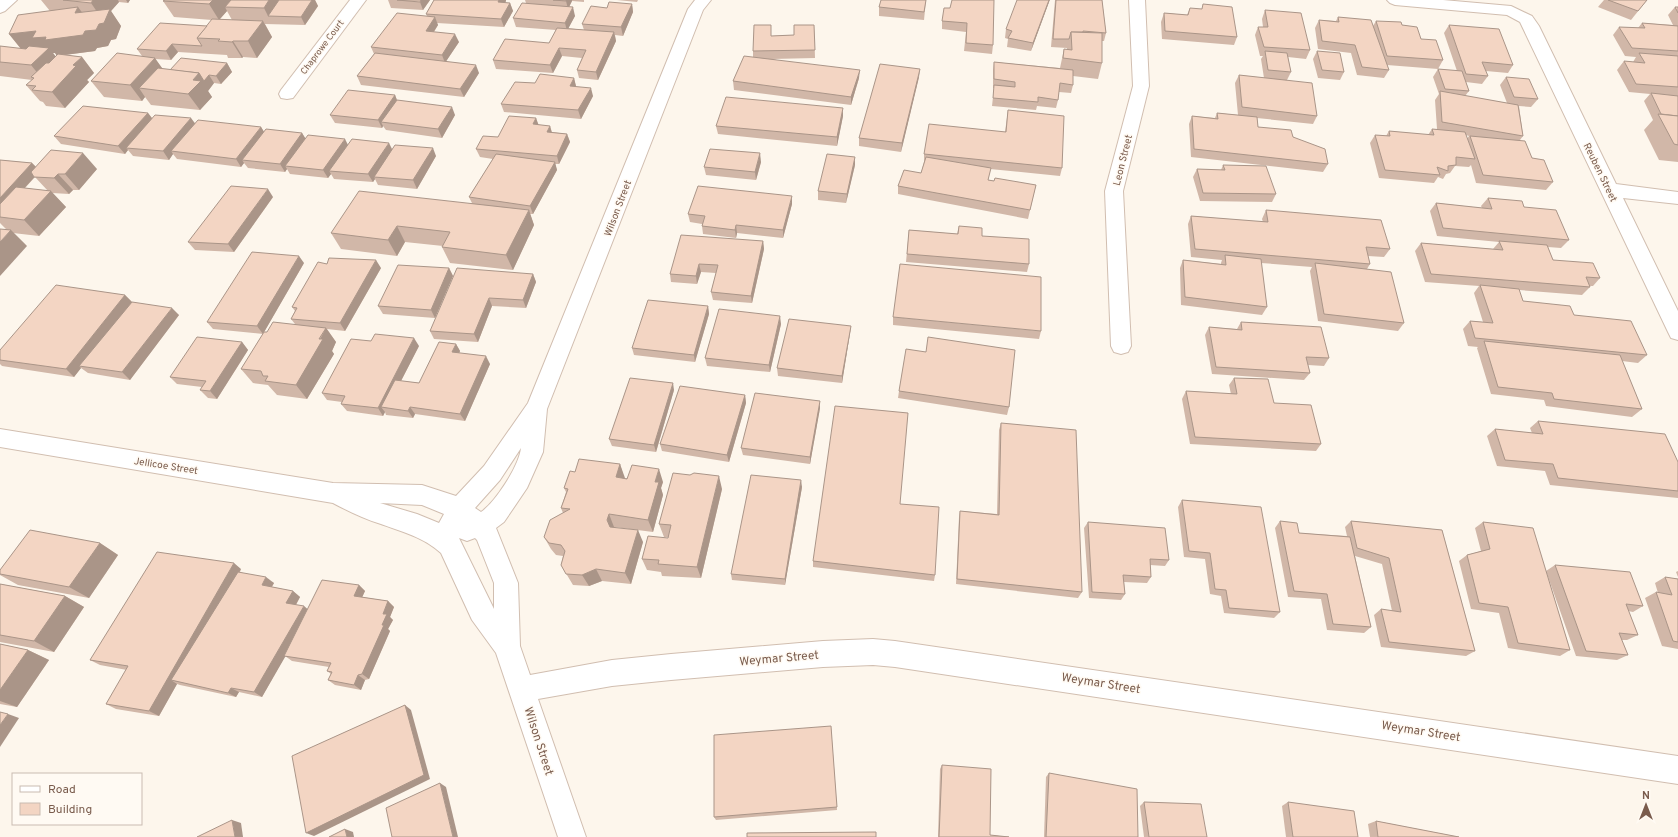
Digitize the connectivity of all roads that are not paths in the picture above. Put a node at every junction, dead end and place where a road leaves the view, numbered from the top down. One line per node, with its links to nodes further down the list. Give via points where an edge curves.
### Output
1 (9, 0): 6 (street)
2 (358, 0): 7 (street, Chaprowe Court)
3 (1137, 0): 11 (street, Leon Street, via 1141,86 1114,191)
4 (1395, 0): 8 (street, Reuben Street, via 1501,9 1521,16 1531,26)
5 (698, 3): 12 (street, Wilson Street)
6 (0, 8)
7 (287, 94)
8 (1610, 190): 9 (street); 10 (street, Reuben Street)
9 (1678, 198)
10 (1678, 332)
11 (1121, 346)
12 (537, 407): 15 (street, Wilson Street, via 492,473); 16 (street, Wilson Street, via 532,452 519,481 496,515)
13 (0, 438): 14 (street, Jellicoe Street)
14 (333, 493): 15 (street, Jellicoe Street, via 422,495 447,502); 17 (street, Jellicoe Street, via 379,513 414,522)
15 (460, 510): 16 (street, Jellicoe Street); 17 (street, Wilson Street)
16 (480, 525): 17 (street, Wilson Street); 18 (street, Wilson Street, via 487,534 506,583)
17 (443, 538): 18 (street, Wilson Street, via 450,545 481,612)
18 (507, 646): 19 (street, Wilson Street)
19 (522, 689): 20 (street, Weymar Street, via 612,673 671,666 873,652); 21 (street, Wilson Street)
20 (1678, 770)
21 (572, 837)

